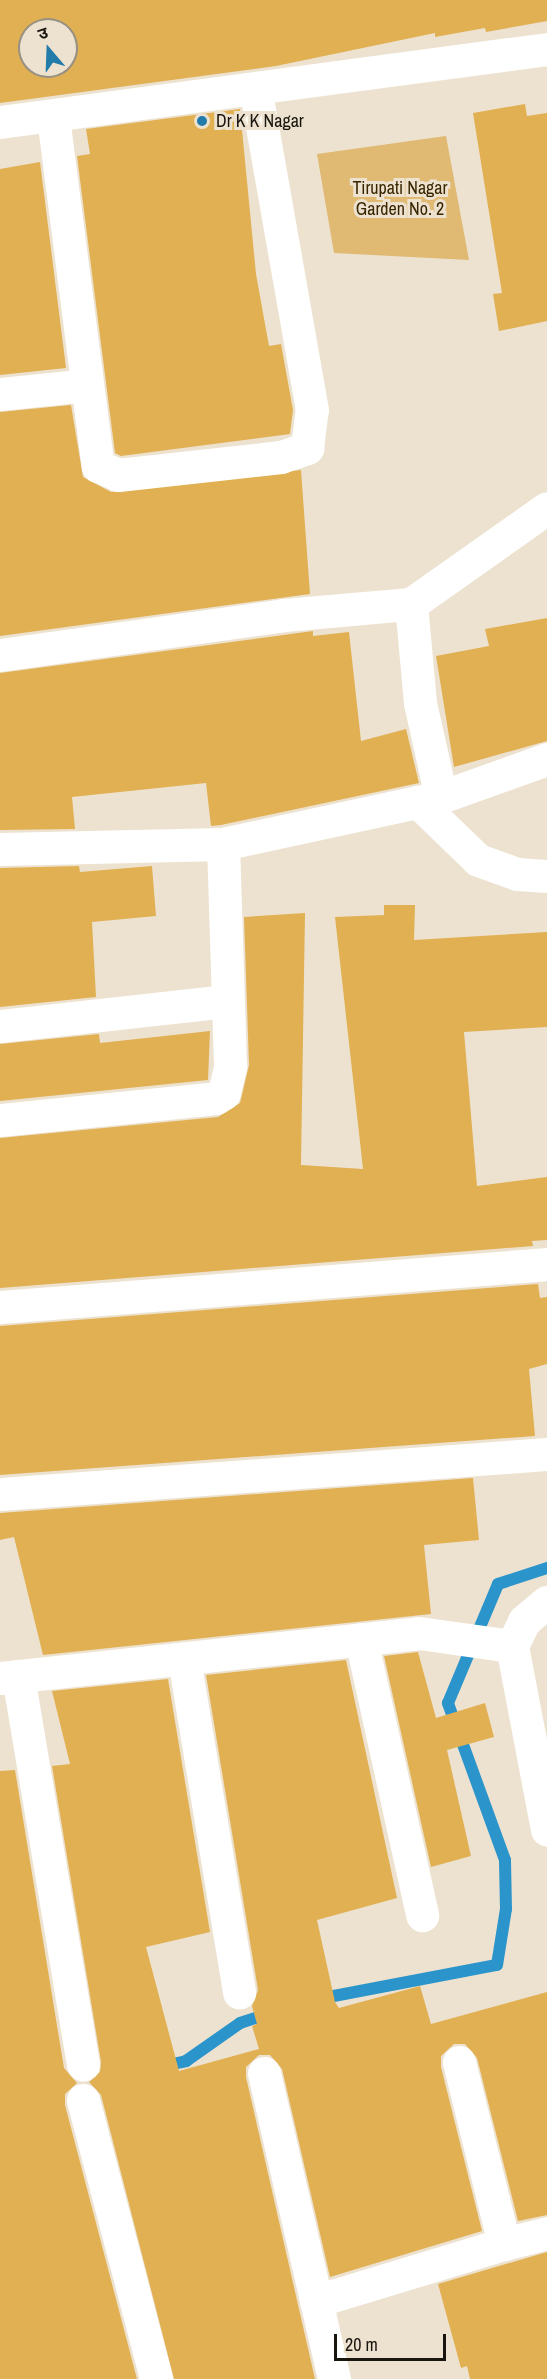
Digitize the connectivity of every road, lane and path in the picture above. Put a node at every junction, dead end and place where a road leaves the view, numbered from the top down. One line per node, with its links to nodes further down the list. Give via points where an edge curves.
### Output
1 (547, 50): 2 (street)
2 (256, 91): 3 (street); 5 (street, via 312,410 308,448 280,457 104,473 96,457)
3 (53, 117): 4 (street); 5 (street)
4 (0, 122)
5 (87, 385): 6 (street)
6 (0, 394)
7 (547, 508): 8 (street)
8 (411, 604): 9 (street, via 284,615); 11 (street)
9 (0, 655)
10 (547, 759): 11 (street)
11 (430, 799): 12 (street); 14 (street, via 478,860 517,874)
12 (223, 844): 13 (street); 15 (street)
13 (0, 849)
14 (547, 876)
15 (227, 1001): 16 (street); 17 (street, via 228,1084 216,1098)
16 (0, 1026)
17 (0, 1120)
18 (547, 1264): 19 (street)
19 (0, 1307)
20 (547, 1454): 21 (street)
21 (0, 1494)
22 (547, 1602): 24 (street)
23 (361, 1639): 24 (street, via 419,1633); 25 (street); 28 (street)
24 (501, 1645): 27 (street)
25 (184, 1659): 26 (street); 29 (street)
26 (9, 1677): 31 (street)
27 (547, 1830)
28 (422, 1915)
29 (239, 1993)
30 (459, 2062): 35 (street)
31 (82, 2065)
32 (264, 2073): 36 (street)
33 (83, 2100): 37 (street)
34 (547, 2233): 35 (street)
35 (504, 2244): 36 (street)
36 (316, 2301): 38 (street)
37 (156, 2379)
38 (334, 2379)

